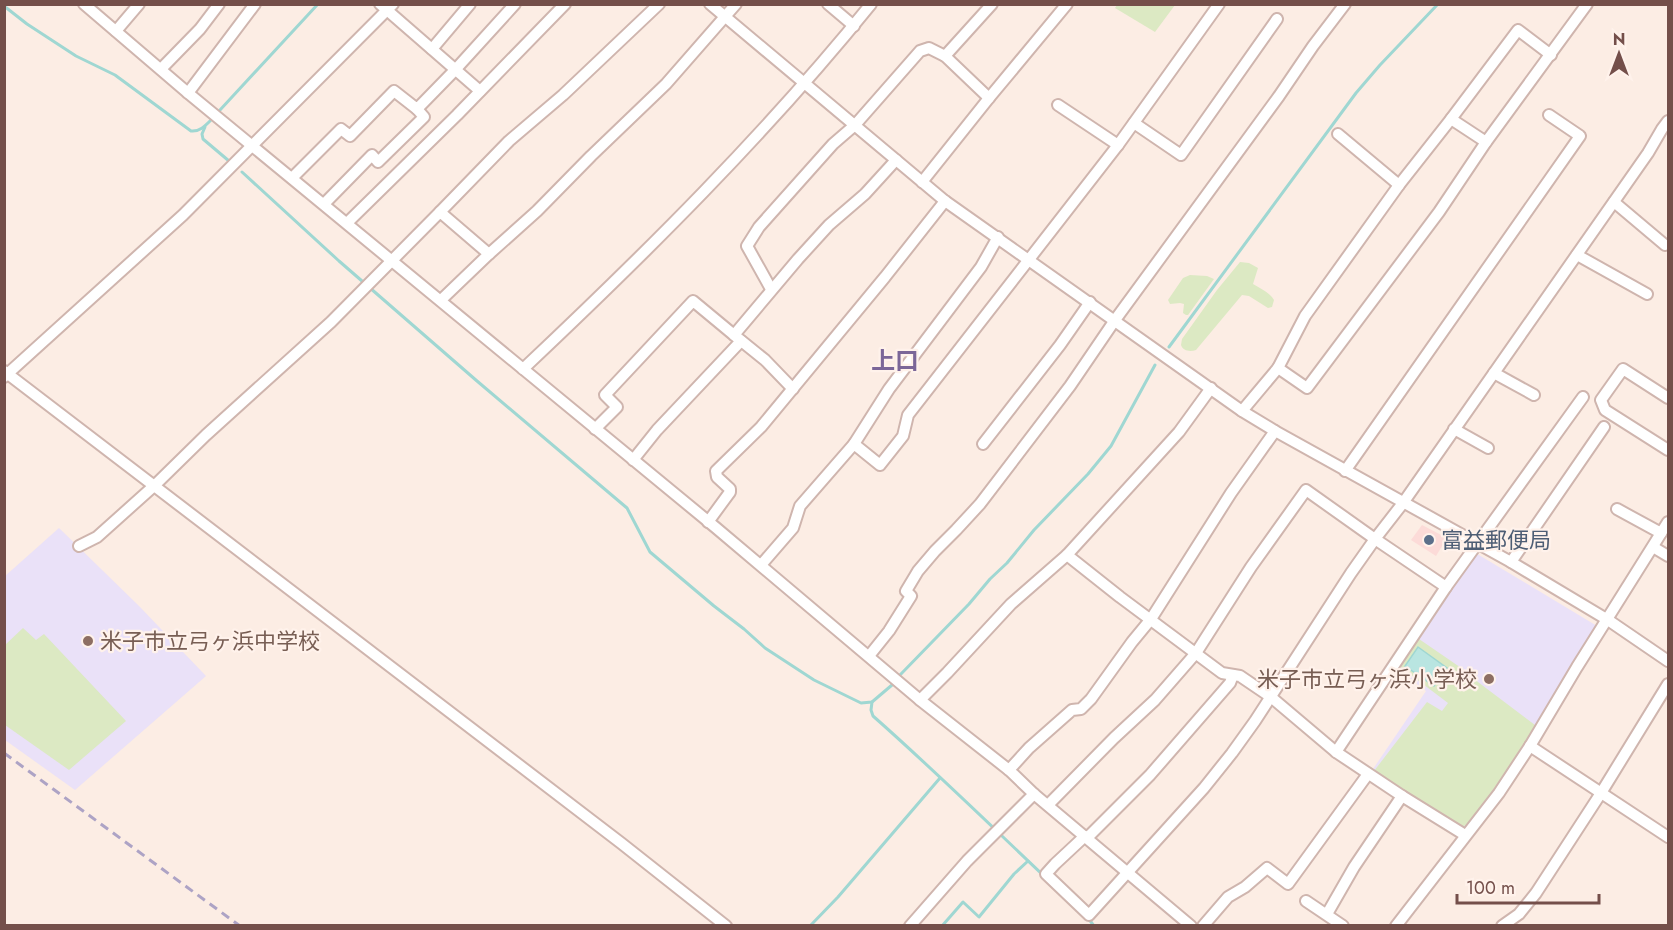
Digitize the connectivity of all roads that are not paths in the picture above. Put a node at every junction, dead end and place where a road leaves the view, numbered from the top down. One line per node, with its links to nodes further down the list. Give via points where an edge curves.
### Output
1 (84, 4): 22 (street)
2 (139, 4): 22 (street)
3 (219, 4): 26 (street)
4 (255, 4): 30 (street)
5 (470, 4): 23 (street)
6 (515, 4): 27 (street)
7 (566, 4): 29 (street)
8 (659, 4): 50 (street, via 509,141)
9 (710, 4): 19 (street)
10 (736, 4): 19 (street)
11 (828, 4): 21 (street)
12 (871, 4): 21 (street)
13 (992, 4): 25 (street)
14 (1067, 4): 31 (street)
15 (1219, 4): 37 (street)
16 (1345, 4): 62 (street)
17 (1587, 4): 24 (street)
18 (386, 7): 23 (street); 42 (street)
19 (725, 17): 28 (street); 54 (street, via 666,84)
20 (1277, 19): 37 (street, via 1180,155)
21 (854, 26): 28 (street)
22 (116, 31): 26 (street)
23 (432, 49): 27 (street)
24 (1551, 55): 35 (street, via 1518,30); 40 (street)
25 (945, 56): 31 (street); 38 (street, via 929,48 920,51)
26 (161, 69): 30 (street)
27 (455, 70): 29 (street); 33 (street)
28 (805, 84): 38 (street); 65 (street, via 660,236)
29 (480, 91): 51 (street)
30 (188, 93): 42 (street)
31 (989, 98): 45 (street)
32 (1058, 105): 41 (street)
33 (417, 109): 44 (street, via 394,91 350,136 341,129); 49 (street, via 424,117 378,162 372,155)
34 (1549, 115): 83 (street, via 1580,136)
35 (1451, 119): 40 (street); 46 (street)
36 (1668, 121): 48 (street)
37 (1134, 123): 41 (street)
38 (855, 125): 43 (street); 58 (street, via 833,144 759,227 747,246)
39 (1338, 134): 46 (street)
40 (1486, 142): 64 (street, via 1439,212 1307,388)
41 (1118, 145): 56 (street)
42 (253, 146): 44 (street); 67 (street, via 183,215)
43 (896, 160): 45 (street); 58 (street)
44 (292, 178): 49 (street)
45 (922, 182): 47 (street)
46 (1399, 185): 64 (street, via 1305,316)
47 (945, 201): 52 (street); 69 (street)
48 (1614, 202): 53 (street); 55 (street)
49 (324, 204): 51 (street)
50 (440, 212): 54 (street); 57 (street)
51 (347, 223): 57 (street)
52 (998, 237): 56 (street); 78 (street, via 981,267 889,389)
53 (1665, 245)
54 (489, 254): 60 (street)
55 (1577, 255): 59 (street); 66 (street)
56 (1028, 259): 61 (street); 78 (street, via 908,415 903,436 880,465)
57 (391, 260): 60 (street); 84 (street, via 331,322)
58 (771, 289): 63 (street)
59 (1647, 294)
60 (441, 300): 65 (street)
61 (1090, 302): 62 (street); 79 (street)
62 (1115, 320): 68 (street); 102 (street, via 980,504 918,571 906,591 911,596)
63 (738, 338): 69 (street); 75 (street, via 693,301 605,395 617,407); 82 (street)
64 (1278, 368): 73 (street)
65 (523, 369): 75 (street)
66 (1494, 373): 70 (street); 76 (street)
67 (6, 374): 84 (street)
68 (1211, 388): 73 (street); 94 (street, via 1179,432)
69 (793, 389): 87 (street, via 716,471 730,492)
70 (1534, 395)
71 (1583, 397): 91 (street)
72 (1668, 398): 81 (street, via 1623,369 1602,400 1605,410)
73 (1242, 411): 77 (street)
74 (1604, 427): 96 (street)
75 (595, 429): 82 (street)
76 (1454, 429): 80 (street); 85 (street)
77 (1275, 431): 83 (street); 99 (street)
78 (854, 444): 97 (street, via 800,506 793,528)
79 (983, 444)
80 (1488, 448)
81 (1668, 450)
82 (633, 460): 87 (street)
83 (1345, 471): 85 (street)
84 (155, 485): 92 (street, via 97,537); 122 (street)
85 (1403, 503): 90 (street); 91 (street)
86 (1617, 509): 89 (street)
87 (708, 522): 97 (street)
88 (1668, 522): 89 (street)
89 (1661, 533): 93 (street)
90 (1376, 539): 98 (street); 101 (street, via 1306,490); 106 (street)
91 (1478, 543): 96 (street); 98 (street)
92 (79, 546)
93 (1653, 547): 95 (street); 100 (street)
94 (1067, 555): 99 (street); 107 (street, via 1011,604)
95 (1668, 556)
96 (1511, 562): 100 (street)
97 (761, 566): 102 (street)
98 (1446, 587): 109 (street)
99 (1151, 619): 101 (street); 110 (street, via 1081,710 1072,710)
100 (1608, 620): 103 (street); 108 (street)
101 (1196, 653): 104 (street, via 1222,673); 115 (street, via 1155,700)
102 (869, 656): 107 (street)
103 (1668, 661)
104 (1233, 675): 106 (street); 118 (street, via 1150,775)
105 (1668, 684): 112 (street)
106 (1271, 698): 109 (street); 119 (street, via 1204,788)
107 (920, 700): 110 (street)
108 (1530, 746): 112 (street); 117 (street)
109 (1336, 752): 111 (street)
110 (1009, 770): 113 (street)
111 (1368, 774): 114 (street); 125 (street, via 1288,884 1267,868 1228,897)
112 (1601, 793): 116 (street); 128 (street, via 1536,893 1520,914)
113 (1034, 794): 115 (street); 123 (street)
114 (1402, 796): 117 (street); 121 (street)
115 (1048, 805): 118 (street)
116 (1667, 832)
117 (1466, 835): 127 (street)
118 (1086, 837): 119 (street); 119 (street, via 1046,874 1089,915)
119 (1127, 871): 124 (street)
120 (1306, 901): 121 (street)
121 (1327, 914): 126 (street)
122 (726, 926)
123 (910, 926)
124 (1191, 926)
125 (1203, 926)
126 (1342, 926)
127 (1396, 926)
128 (1502, 926)

